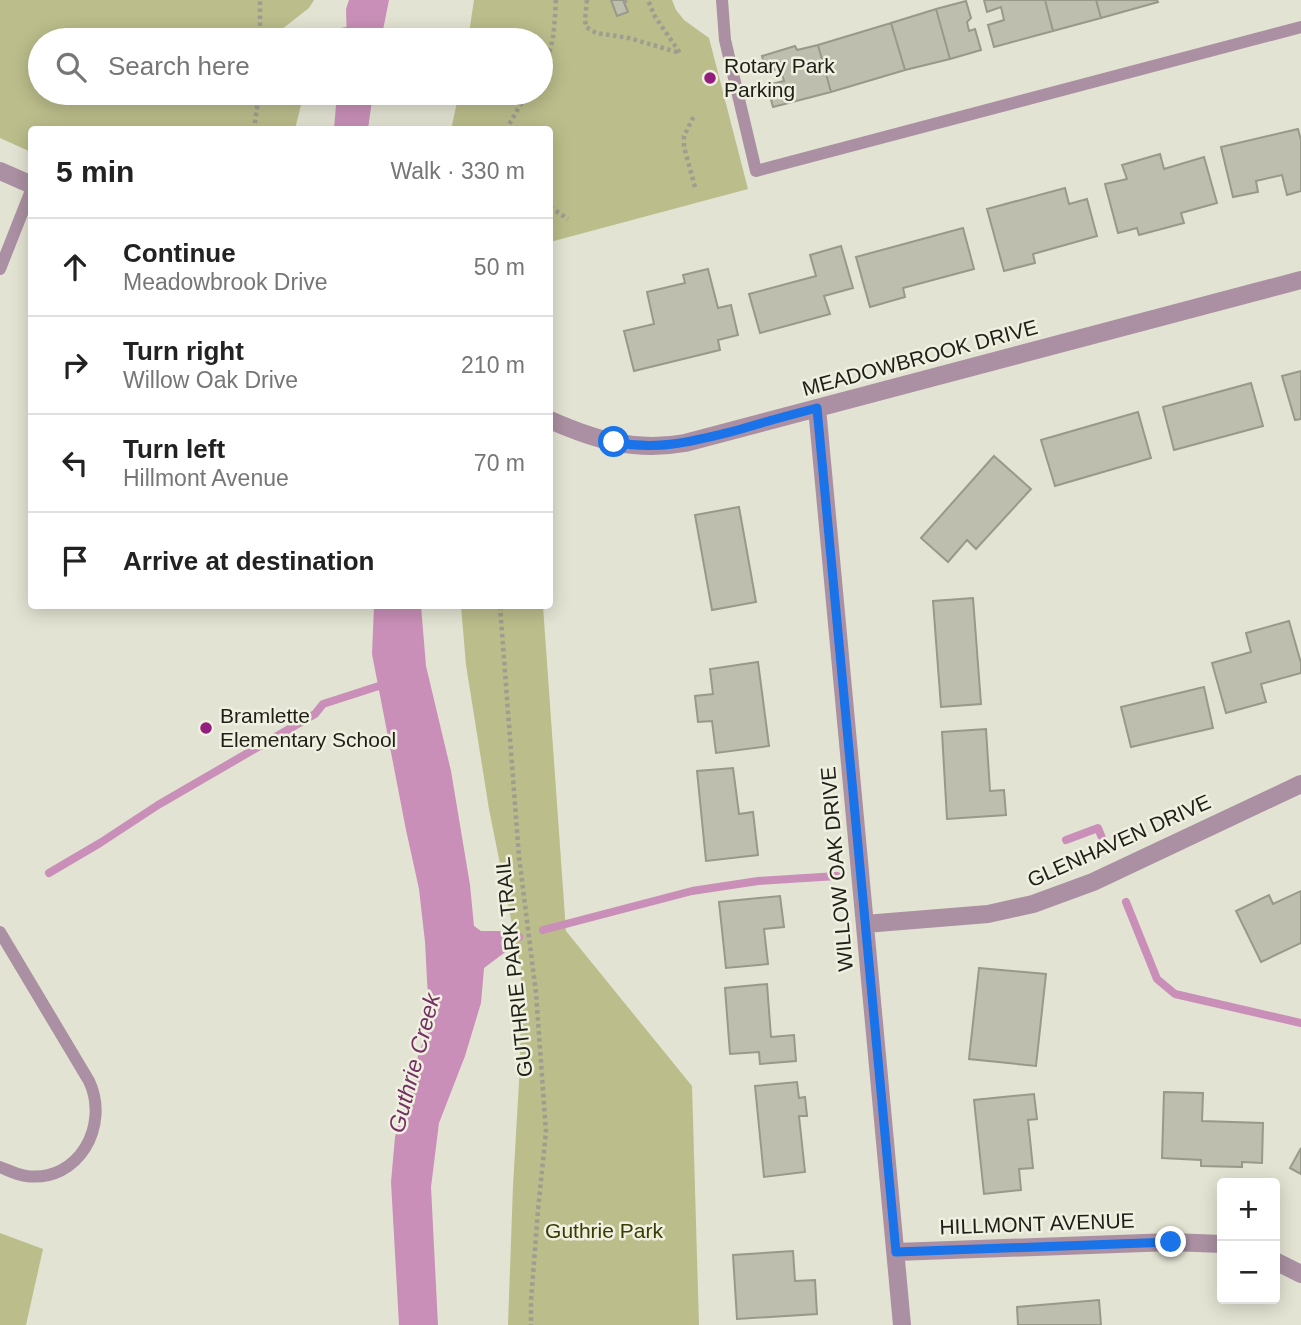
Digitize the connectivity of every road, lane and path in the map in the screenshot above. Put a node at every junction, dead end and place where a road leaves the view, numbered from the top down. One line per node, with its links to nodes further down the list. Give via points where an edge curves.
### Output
1 (260, 0): 7 (path)
2 (556, 0): 8 (path)
3 (587, 0): 4 (path, via 584,20 596,33 680,53)
4 (648, 0)
5 (722, 0): 6 (lane, via 725,40 756,171)
6 (1301, 27)
7 (260, 28)
8 (553, 43)
9 (257, 105): 12 (path)
10 (520, 105): 13 (path)
11 (695, 114): 16 (path, via 684,136)
12 (255, 126)
13 (508, 126)
14 (0, 171): 15 (street)
15 (28, 185)
16 (695, 187)
17 (28, 197): 20 (lane)
18 (553, 209): 19 (path)
19 (568, 219)
20 (0, 269)
21 (1301, 280): 22 (street, MEADOWBROOK DRIVE)
22 (817, 408): 23 (street, MEADOWBROOK DRIVE, via 704,439 657,446 600,439); 26 (street, WILLOW OAK DRIVE)
23 (553, 421)
24 (500, 609): 33 (path, GUTHRIE PARK TRAIL, via 545,1132)
25 (1301, 784): 26 (street, GLENHAVEN DRIVE, via 1093,882 1033,904 970,916)
26 (865, 924): 30 (street, WILLOW OAK DRIVE)
27 (0, 932): 28 (lane, via 89,1081 97,1114 86,1146 63,1169 27,1177)
28 (0, 1167)
29 (1217, 1244): 30 (street, HILLMONT AVENUE)
30 (896, 1252): 34 (street, WILLOW OAK DRIVE)
31 (1280, 1264): 32 (street)
32 (1301, 1274)
33 (531, 1325)
34 (902, 1325)

